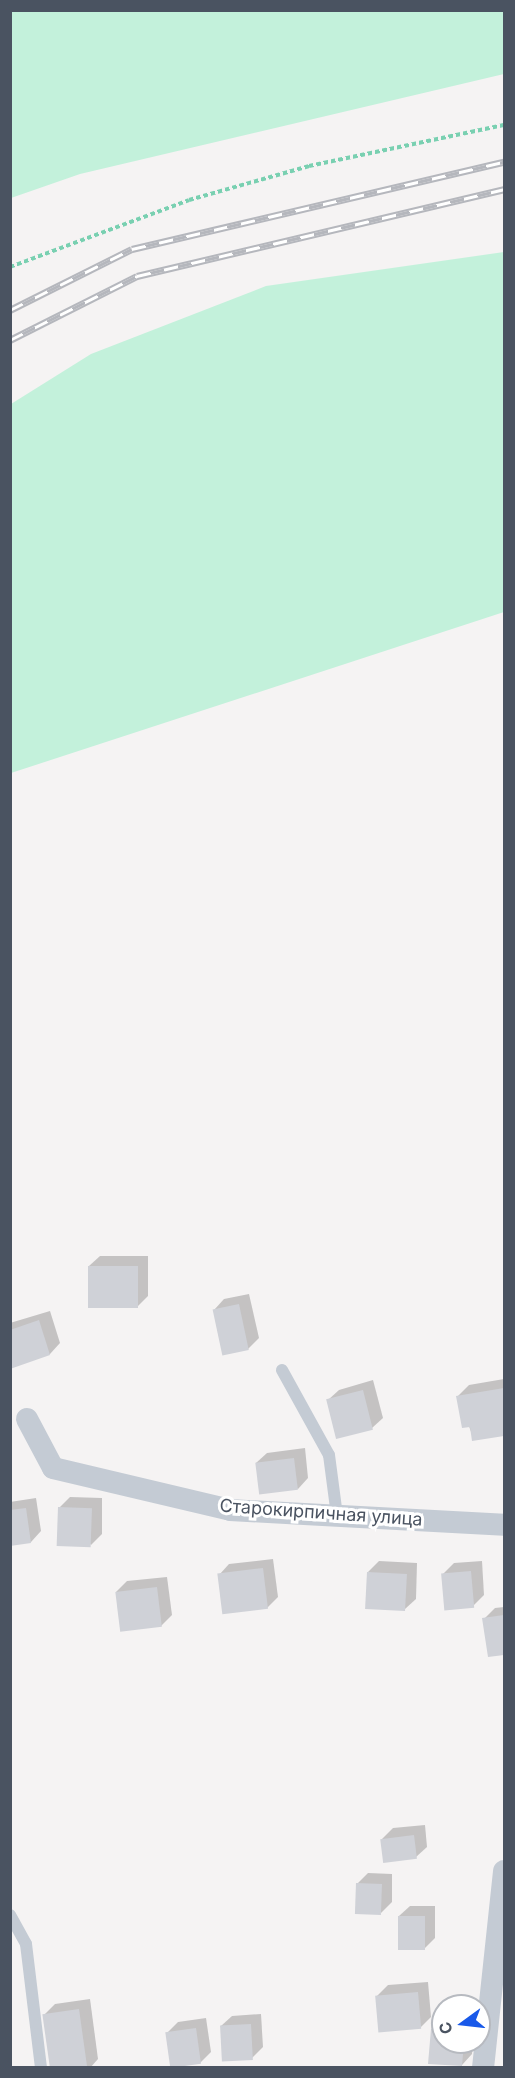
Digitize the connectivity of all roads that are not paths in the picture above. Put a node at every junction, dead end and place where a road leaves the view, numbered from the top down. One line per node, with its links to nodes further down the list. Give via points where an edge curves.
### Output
1 (282, 1370): 3 (lane, via 329,1455)
2 (27, 1419): 3 (street, Старокирпичная улица, via 53,1468 230,1510)
3 (337, 1516): 4 (street, Старокирпичная улица)
4 (504, 1525)
5 (504, 1871): 8 (street)
6 (10, 1915): 7 (lane, via 26,1944)
7 (41, 2067)
8 (483, 2067)

